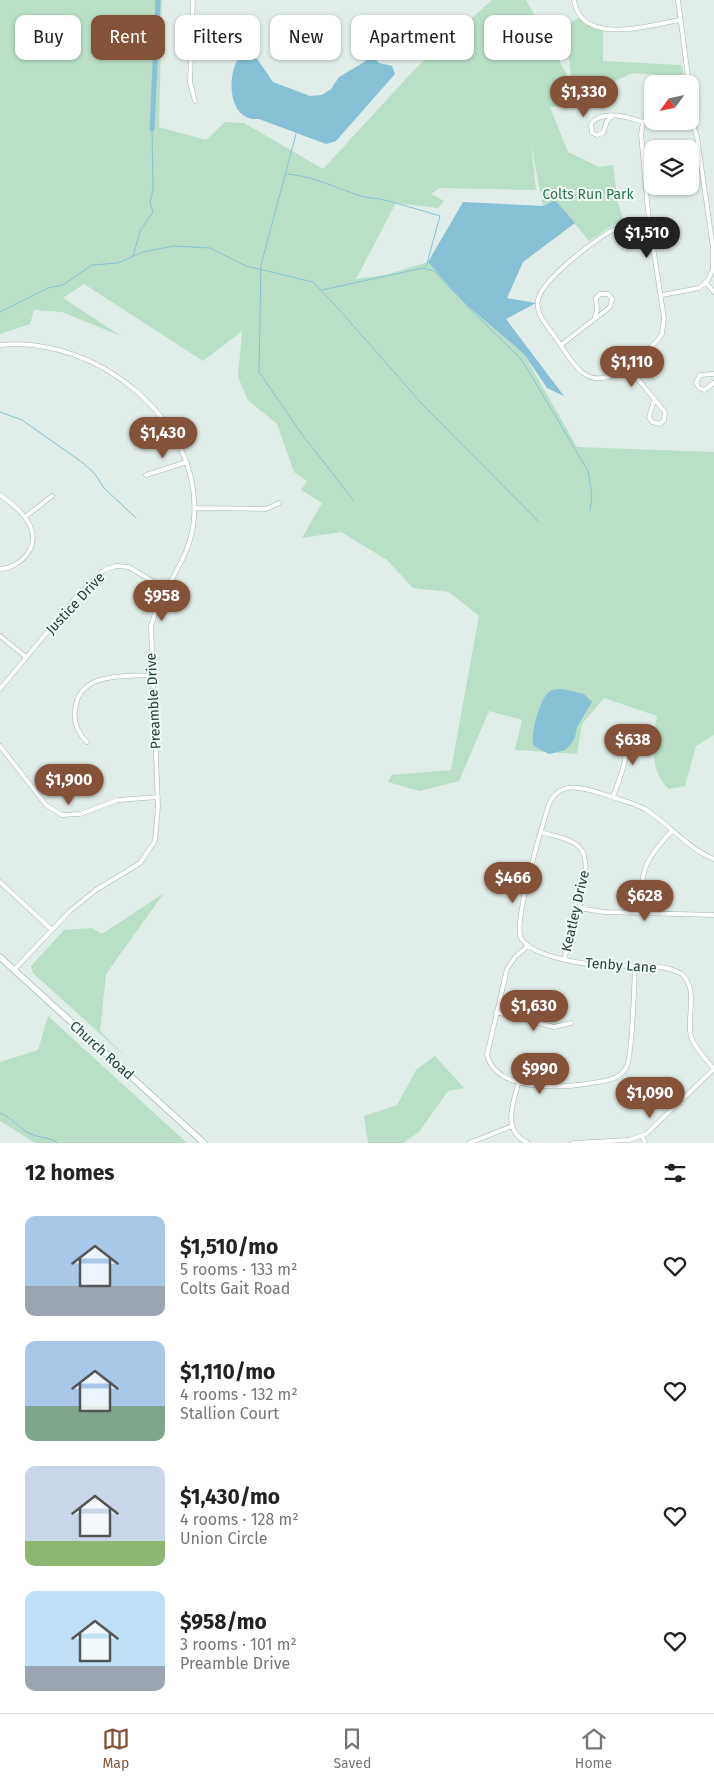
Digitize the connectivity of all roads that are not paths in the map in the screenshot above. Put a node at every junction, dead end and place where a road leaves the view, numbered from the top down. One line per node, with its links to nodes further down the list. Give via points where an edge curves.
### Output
1 (193, 0): 6 (street, via 190,82)
2 (574, 0): 4 (street, via 582,17 601,29 629,29)
3 (678, 0): 4 (street)
4 (680, 20): 5 (street)
5 (688, 75)
6 (195, 101)
7 (612, 116): 7 (street, via 593,122 590,127 592,133 603,134 606,121); 8 (street, via 626,116)
8 (643, 122): 12 (street, via 641,131)
9 (695, 130): 10 (street)
10 (708, 214): 11 (street); 13 (street, via 714,262)
11 (714, 214)
12 (649, 221): 15 (street); 18 (street, via 614,230 545,285 538,299 539,310)
13 (706, 283): 14 (street); 15 (street, via 694,291)
14 (714, 292)
15 (662, 295): 19 (street, via 662,334)
16 (595, 317): 16 (street, via 610,307 612,299 608,294 600,294 596,298); 18 (street)
17 (0, 345): 23 (street, Preamble Drive, via 48,348 108,372 157,411 176,436)
18 (561, 345): 19 (street, via 575,365 589,377 610,377)
19 (626, 366): 22 (street)
20 (714, 374): 21 (street, via 702,374 696,380 697,386 704,390)
21 (714, 383)
22 (654, 400): 22 (street, via 665,412 660,424 652,422 649,417)
23 (187, 462): 24 (street); 28 (street, Preamble Drive)
24 (146, 475)
25 (0, 495): 29 (street)
26 (52, 496): 29 (street)
27 (279, 503): 28 (street, via 266,509)
28 (194, 508): 31 (street, Preamble Drive, via 187,552)
29 (25, 517): 30 (street, via 32,533 29,552 14,566)
30 (0, 569)
31 (167, 590): 33 (street, Justice Drive, via 129,568 116,566 104,570 88,583); 34 (street, Preamble Drive, via 151,626)
32 (0, 636): 33 (street)
33 (26, 657): 35 (street, Justice Drive)
34 (152, 675): 37 (street, via 104,678 83,690 77,700 74,717); 39 (street, Preamble Drive)
35 (0, 688)
36 (624, 734): 40 (street, via 625,758)
37 (87, 742)
38 (0, 746): 39 (street, via 46,805 62,815 80,814 125,798)
39 (158, 797): 48 (street, Preamble Drive, via 157,833 147,857 89,894)
40 (613, 797): 41 (street, via 644,809); 42 (street, via 578,786 561,790 549,804)
41 (672, 831): 43 (street); 46 (street, via 644,867)
42 (541, 832): 45 (street, Keatley Drive, via 572,842 583,852 587,868); 49 (street, via 519,923 520,934)
43 (714, 859)
44 (0, 882): 48 (street)
45 (578, 908): 46 (street); 51 (street, Keatley Drive)
46 (641, 912): 47 (street)
47 (714, 916)
48 (52, 930): 53 (street, Preamble Drive)
49 (528, 946): 51 (street, Tenby Lane); 54 (street, via 509,965)
50 (0, 957): 53 (main road, Church Road)
51 (564, 959): 52 (street, Tenby Lane, via 595,965)
52 (635, 966): 56 (street, Tenby Lane, via 672,969 686,977 691,993 691,1036); 57 (street, via 630,1052 624,1071 610,1080 563,1087)
53 (14, 970): 60 (main road, Church Road)
54 (496, 1012): 55 (street, via 554,1027); 57 (street, via 487,1050 488,1060 497,1072)
55 (571, 1023)
56 (714, 1069): 59 (street)
57 (519, 1081): 58 (street, via 511,1113)
58 (512, 1126): 61 (street); 62 (street, via 519,1138)
59 (642, 1136): 63 (street, via 629,1140); 64 (street)
60 (204, 1143)
61 (469, 1143)
62 (528, 1143)
63 (573, 1143)
64 (645, 1143)

